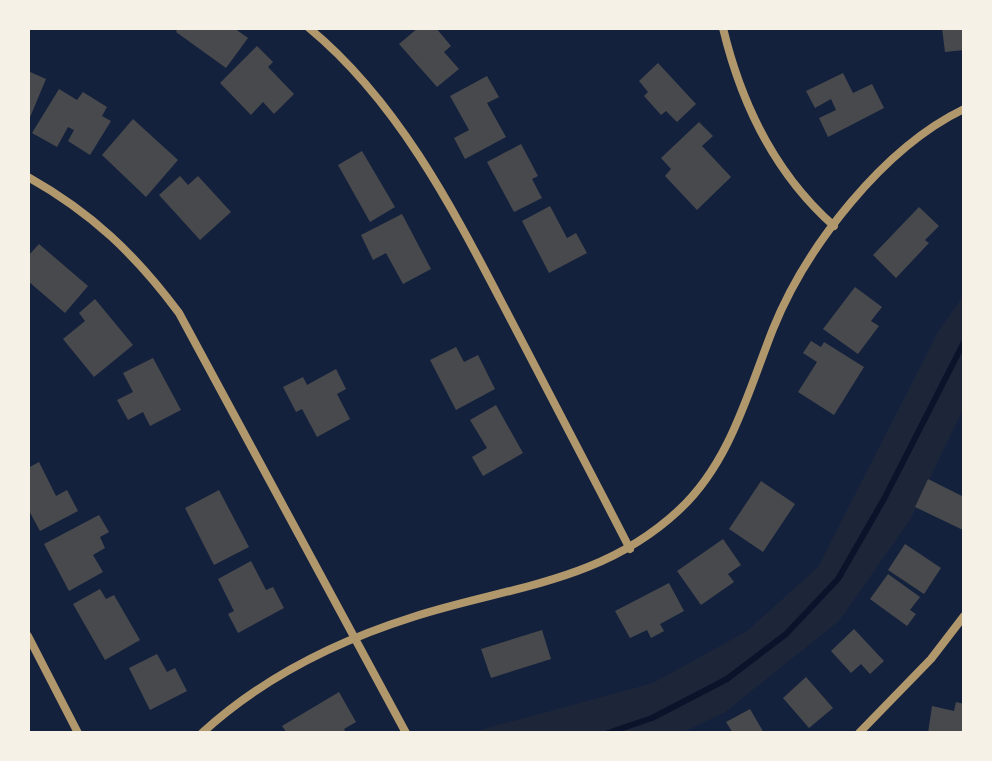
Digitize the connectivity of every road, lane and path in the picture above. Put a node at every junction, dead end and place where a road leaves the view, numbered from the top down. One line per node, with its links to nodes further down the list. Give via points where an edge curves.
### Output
1 (309, 28): 6 (street, via 365,83 456,214)
2 (723, 28): 5 (street, via 732,65 761,134 806,198)
3 (964, 109): 5 (street, via 912,142)
4 (28, 177): 9 (street, via 125,247 179,313)
5 (834, 226): 6 (street, via 795,283 718,463 680,510)
6 (630, 549): 9 (street, via 551,581)
7 (964, 617): 10 (street)
8 (28, 636): 11 (street)
9 (355, 637): 12 (street, via 262,687); 13 (street)
10 (872, 722): 14 (street); 15 (street)
11 (78, 733)
12 (202, 733)
13 (406, 733)
14 (859, 733)
15 (876, 733)

